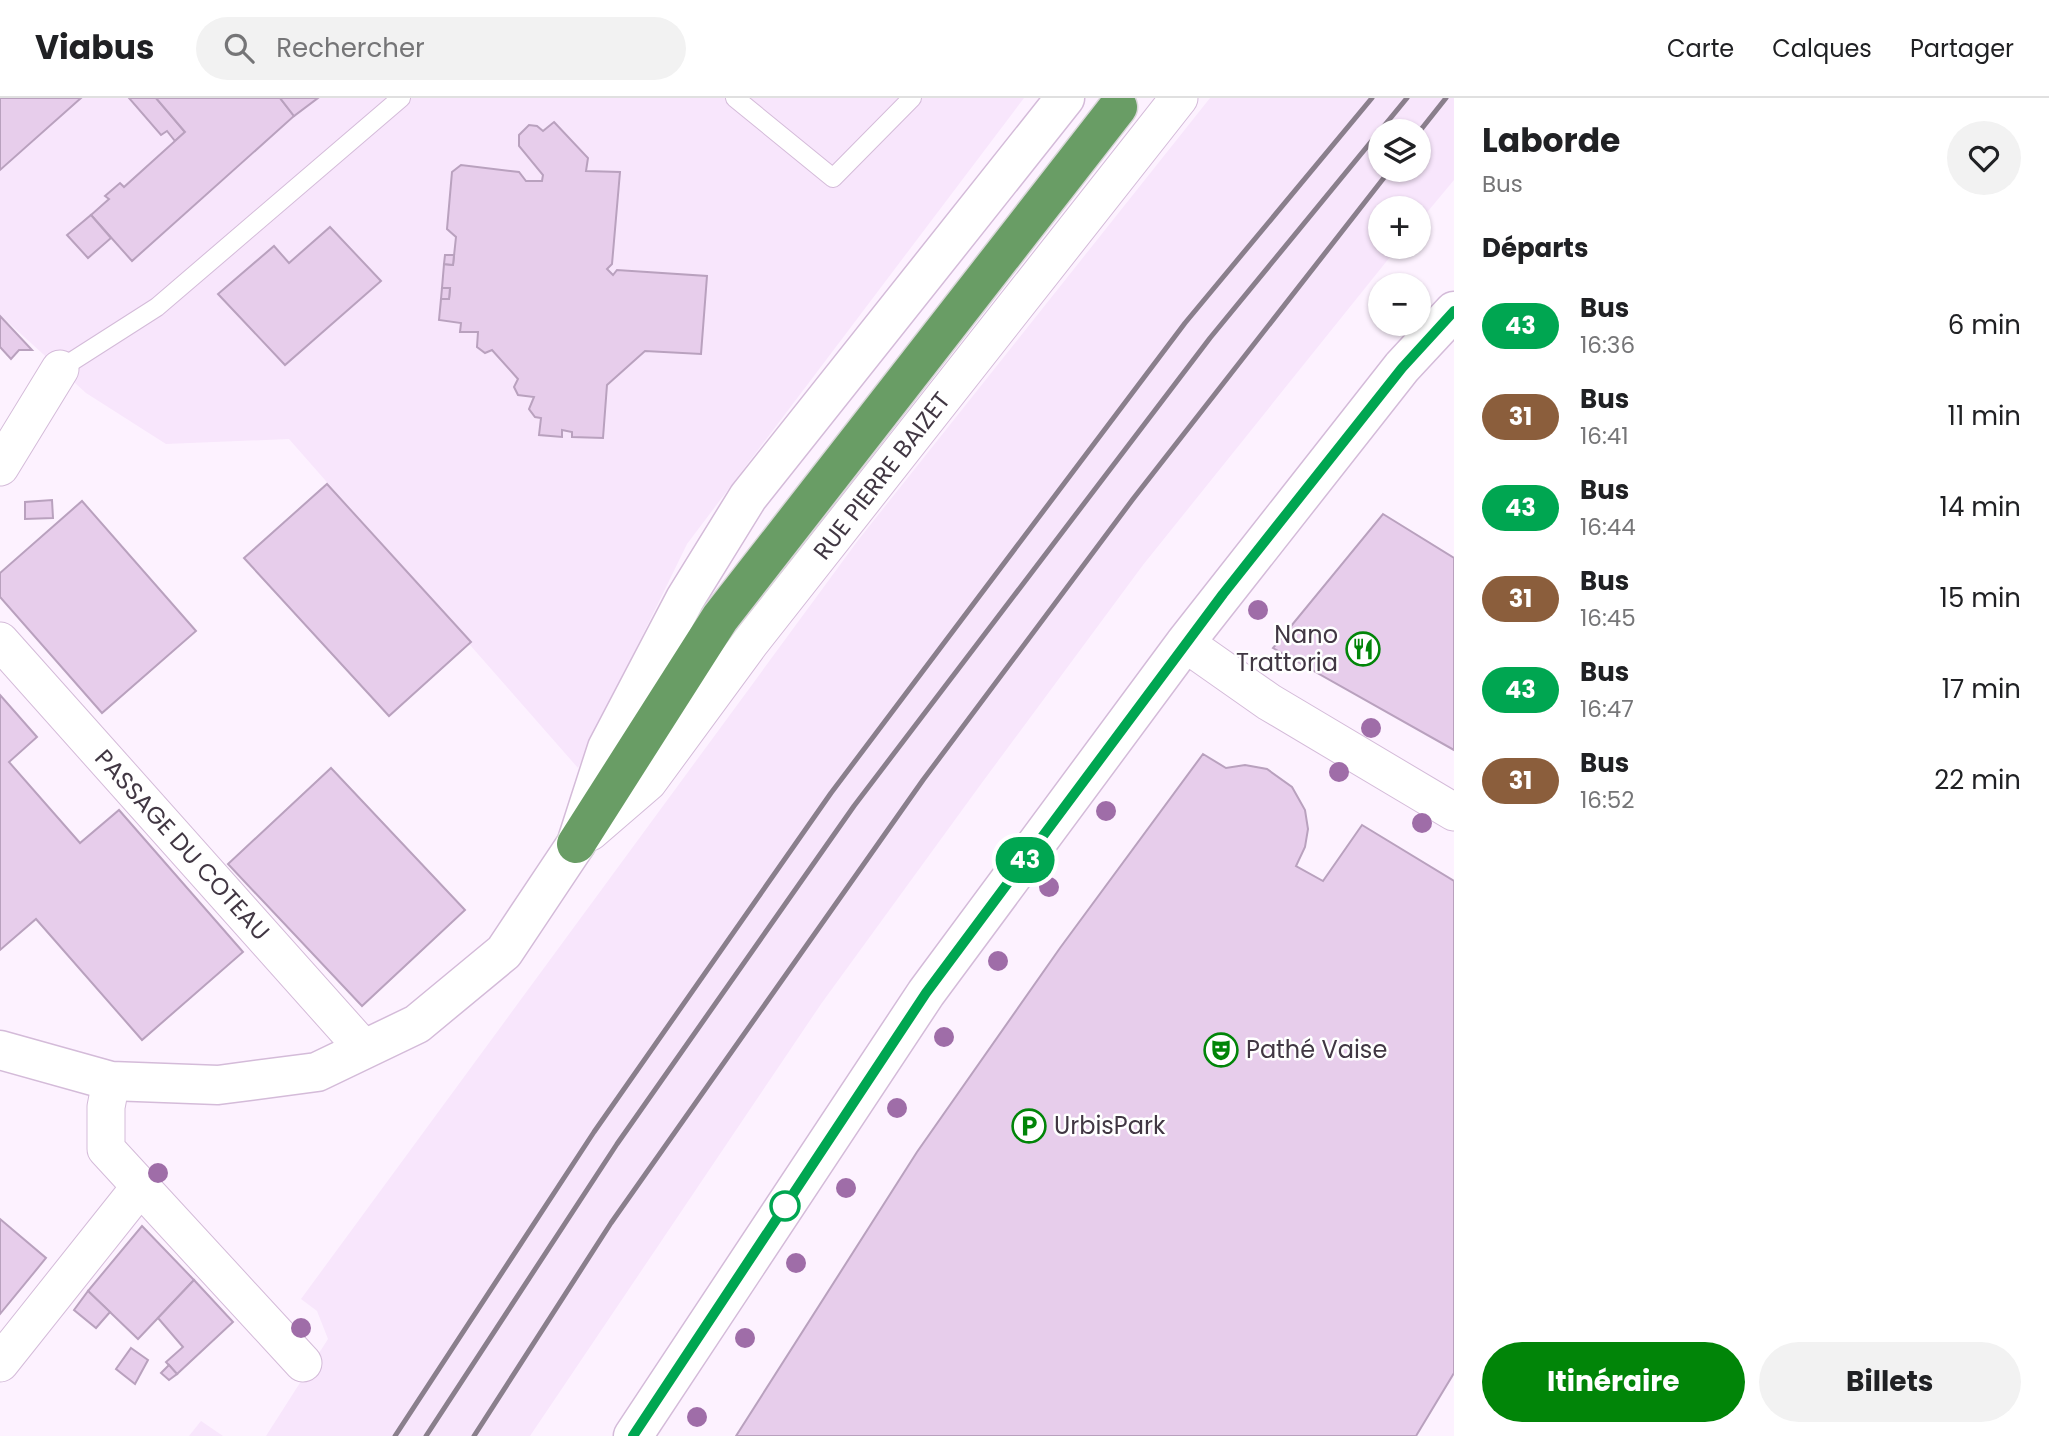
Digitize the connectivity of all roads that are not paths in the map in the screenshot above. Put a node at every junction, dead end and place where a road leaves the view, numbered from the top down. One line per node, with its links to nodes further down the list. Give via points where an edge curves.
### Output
1 (401, 98): 8 (lane, via 157,307)
2 (735, 98): 3 (lane, via 833,178)
3 (912, 98)
4 (1065, 98): 13 (street, RUE PIERRE BAIZET, via 748,497 685,599 607,748)
5 (1179, 98): 13 (street, RUE PIERRE BAIZET, via 750,643 648,782)
6 (1118, 107): 13 (highway, via 720,618)
7 (1454, 311): 11 (street, via 1402,368)
8 (60, 369): 9 (street)
9 (0, 467)
10 (0, 641): 14 (street, PASSAGE DU COTEAU)
11 (1185, 643): 12 (street, via 1269,702); 20 (street, via 926,993)
12 (1454, 812)
13 (576, 844): 14 (street, RUE PIERRE BAIZET, via 504,952 417,1024)
14 (364, 1049): 16 (street, RUE PIERRE BAIZET, via 317,1072 218,1085)
15 (0, 1050): 16 (street, RUE PIERRE BAIZET)
16 (111, 1081): 17 (street, via 106,1149)
17 (140, 1187): 18 (street); 19 (street)
18 (0, 1363)
19 (303, 1363)
20 (633, 1436)

